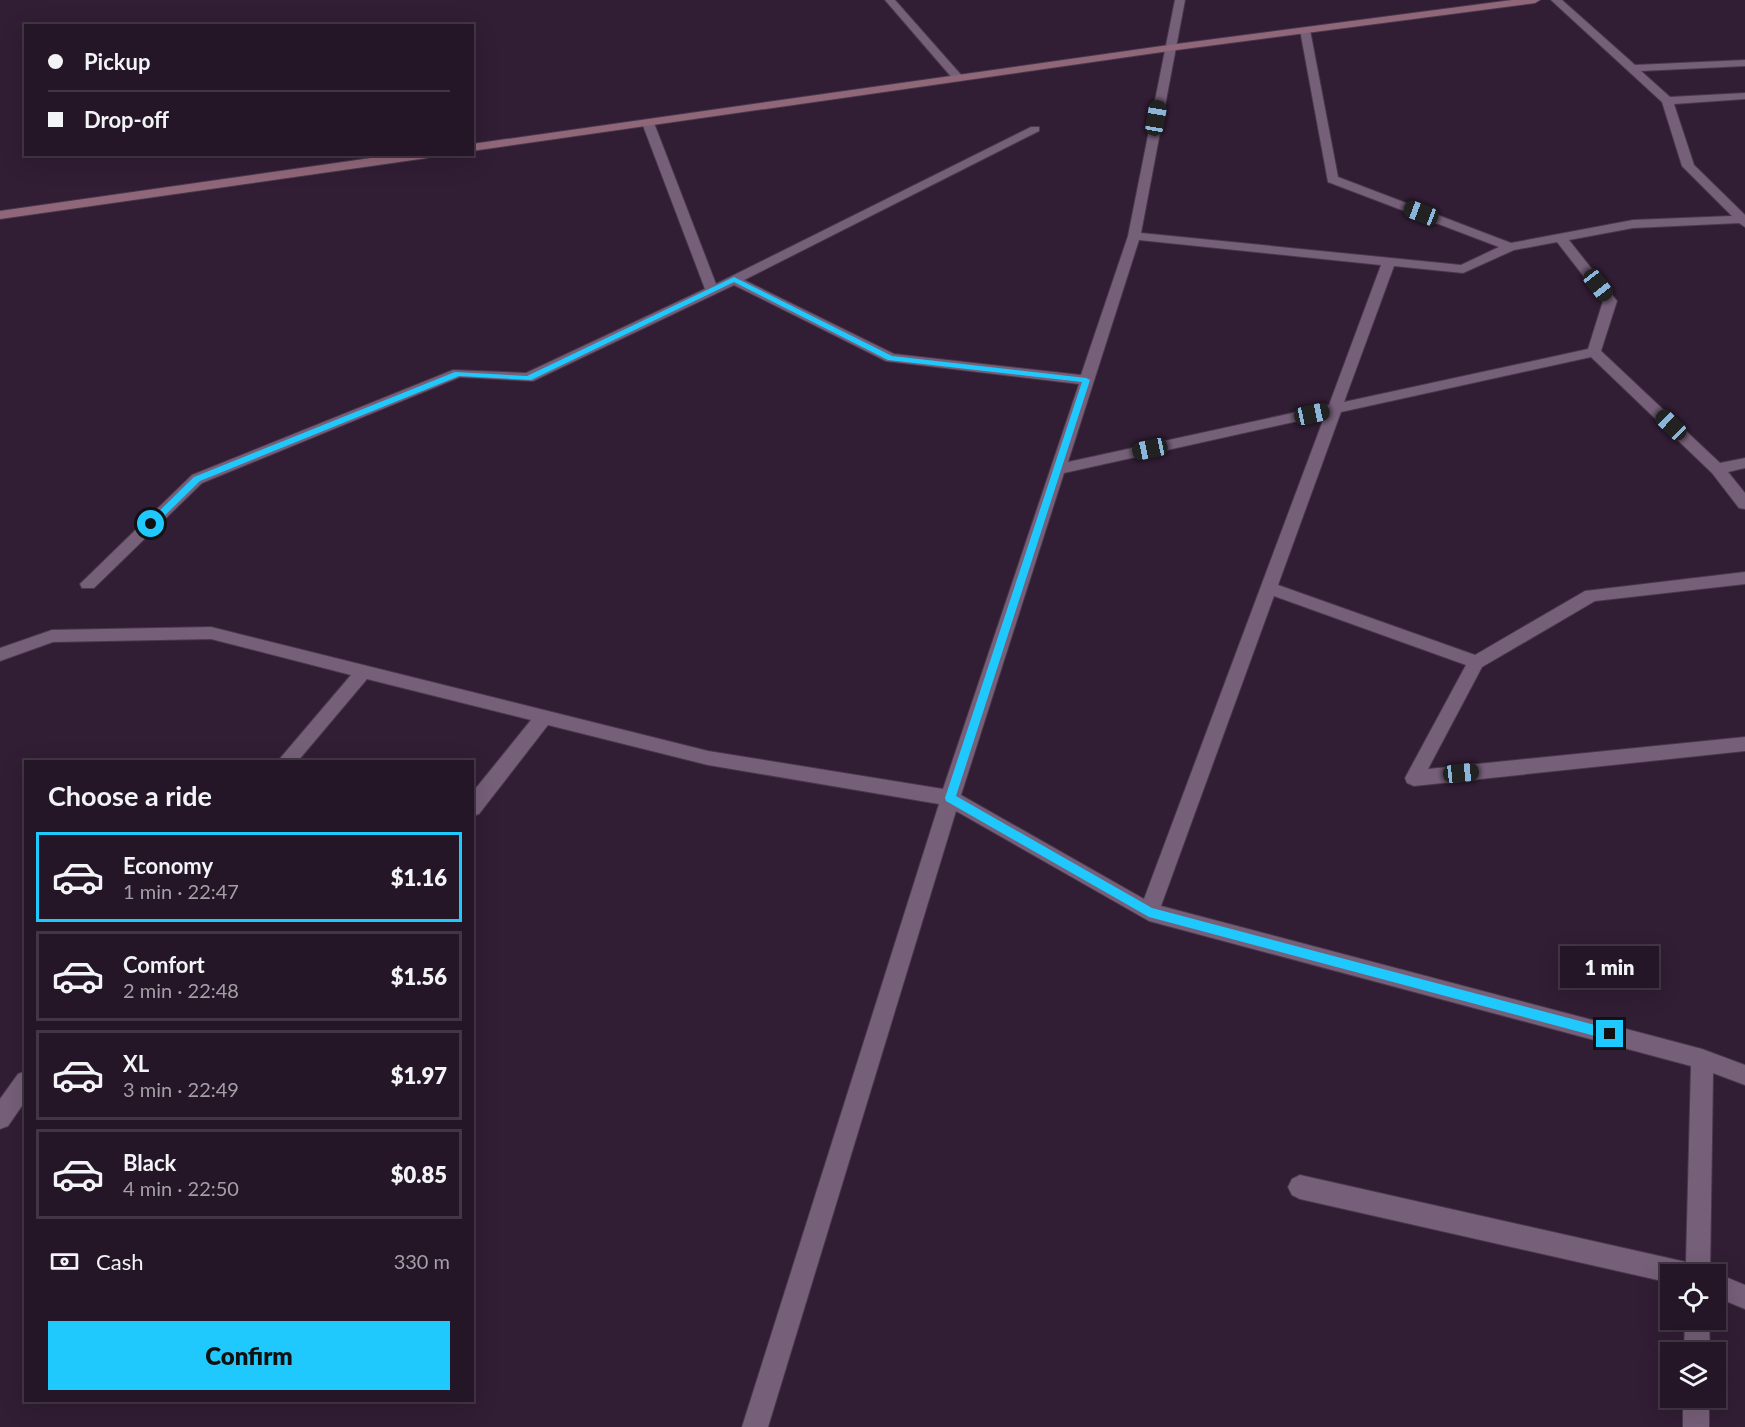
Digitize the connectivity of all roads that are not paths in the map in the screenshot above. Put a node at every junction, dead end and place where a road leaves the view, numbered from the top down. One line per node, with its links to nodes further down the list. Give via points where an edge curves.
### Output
1 (890, 0): 9 (street)
2 (1180, 0): 6 (street)
3 (1535, 0): 5 (street)
4 (1556, 0): 8 (street)
5 (1305, 30): 6 (street); 20 (street, via 1332,179)
6 (1169, 48): 9 (street); 18 (street)
7 (1745, 63): 8 (street)
8 (1632, 68): 11 (street)
9 (958, 78): 12 (street)
10 (1745, 96): 11 (street)
11 (1667, 101): 17 (street, via 1688,166)
12 (648, 123): 14 (street); 23 (street)
13 (1035, 129): 22 (street)
14 (474, 148)
15 (414, 156): 16 (street)
16 (0, 215)
17 (1744, 220): 19 (street, via 1633,224)
18 (1134, 236): 21 (street); 25 (street)
19 (1560, 237): 20 (street); 24 (street, via 1610,301)
20 (1510, 247): 21 (street, via 1463,269)
21 (1389, 261): 26 (street)
22 (734, 280): 23 (street); 25 (street, via 891,358)
23 (712, 291): 32 (street, via 528,378 458,373 197,479)
24 (1594, 352): 26 (street); 29 (street)
25 (1086, 380): 28 (street)
26 (1335, 408): 28 (street); 33 (street)
27 (1745, 463): 29 (street)
28 (1058, 469): 40 (street)
29 (1717, 469): 30 (street)
30 (1745, 504)
31 (1745, 578): 35 (street, via 1592,595)
32 (88, 584)
33 (1268, 588): 35 (street); 42 (street)
34 (0, 655): 36 (street, via 52,636 211,633)
35 (1476, 662): 38 (street, via 1414,778)
36 (364, 671): 37 (street); 39 (street)
37 (545, 716): 40 (street, via 708,758); 41 (street)
38 (1745, 744)
39 (288, 760)
40 (950, 798): 42 (street); 53 (street)
41 (474, 805)
42 (1149, 912): 43 (street)
43 (1702, 1059): 44 (street); 48 (street)
44 (1745, 1074)
45 (24, 1084): 46 (street)
46 (0, 1118)
47 (1300, 1187): 49 (street)
48 (1698, 1264)
49 (1660, 1268)
50 (1726, 1289): 51 (street)
51 (1745, 1297)
52 (1696, 1408): 54 (street)
53 (755, 1427)
54 (1696, 1427)

